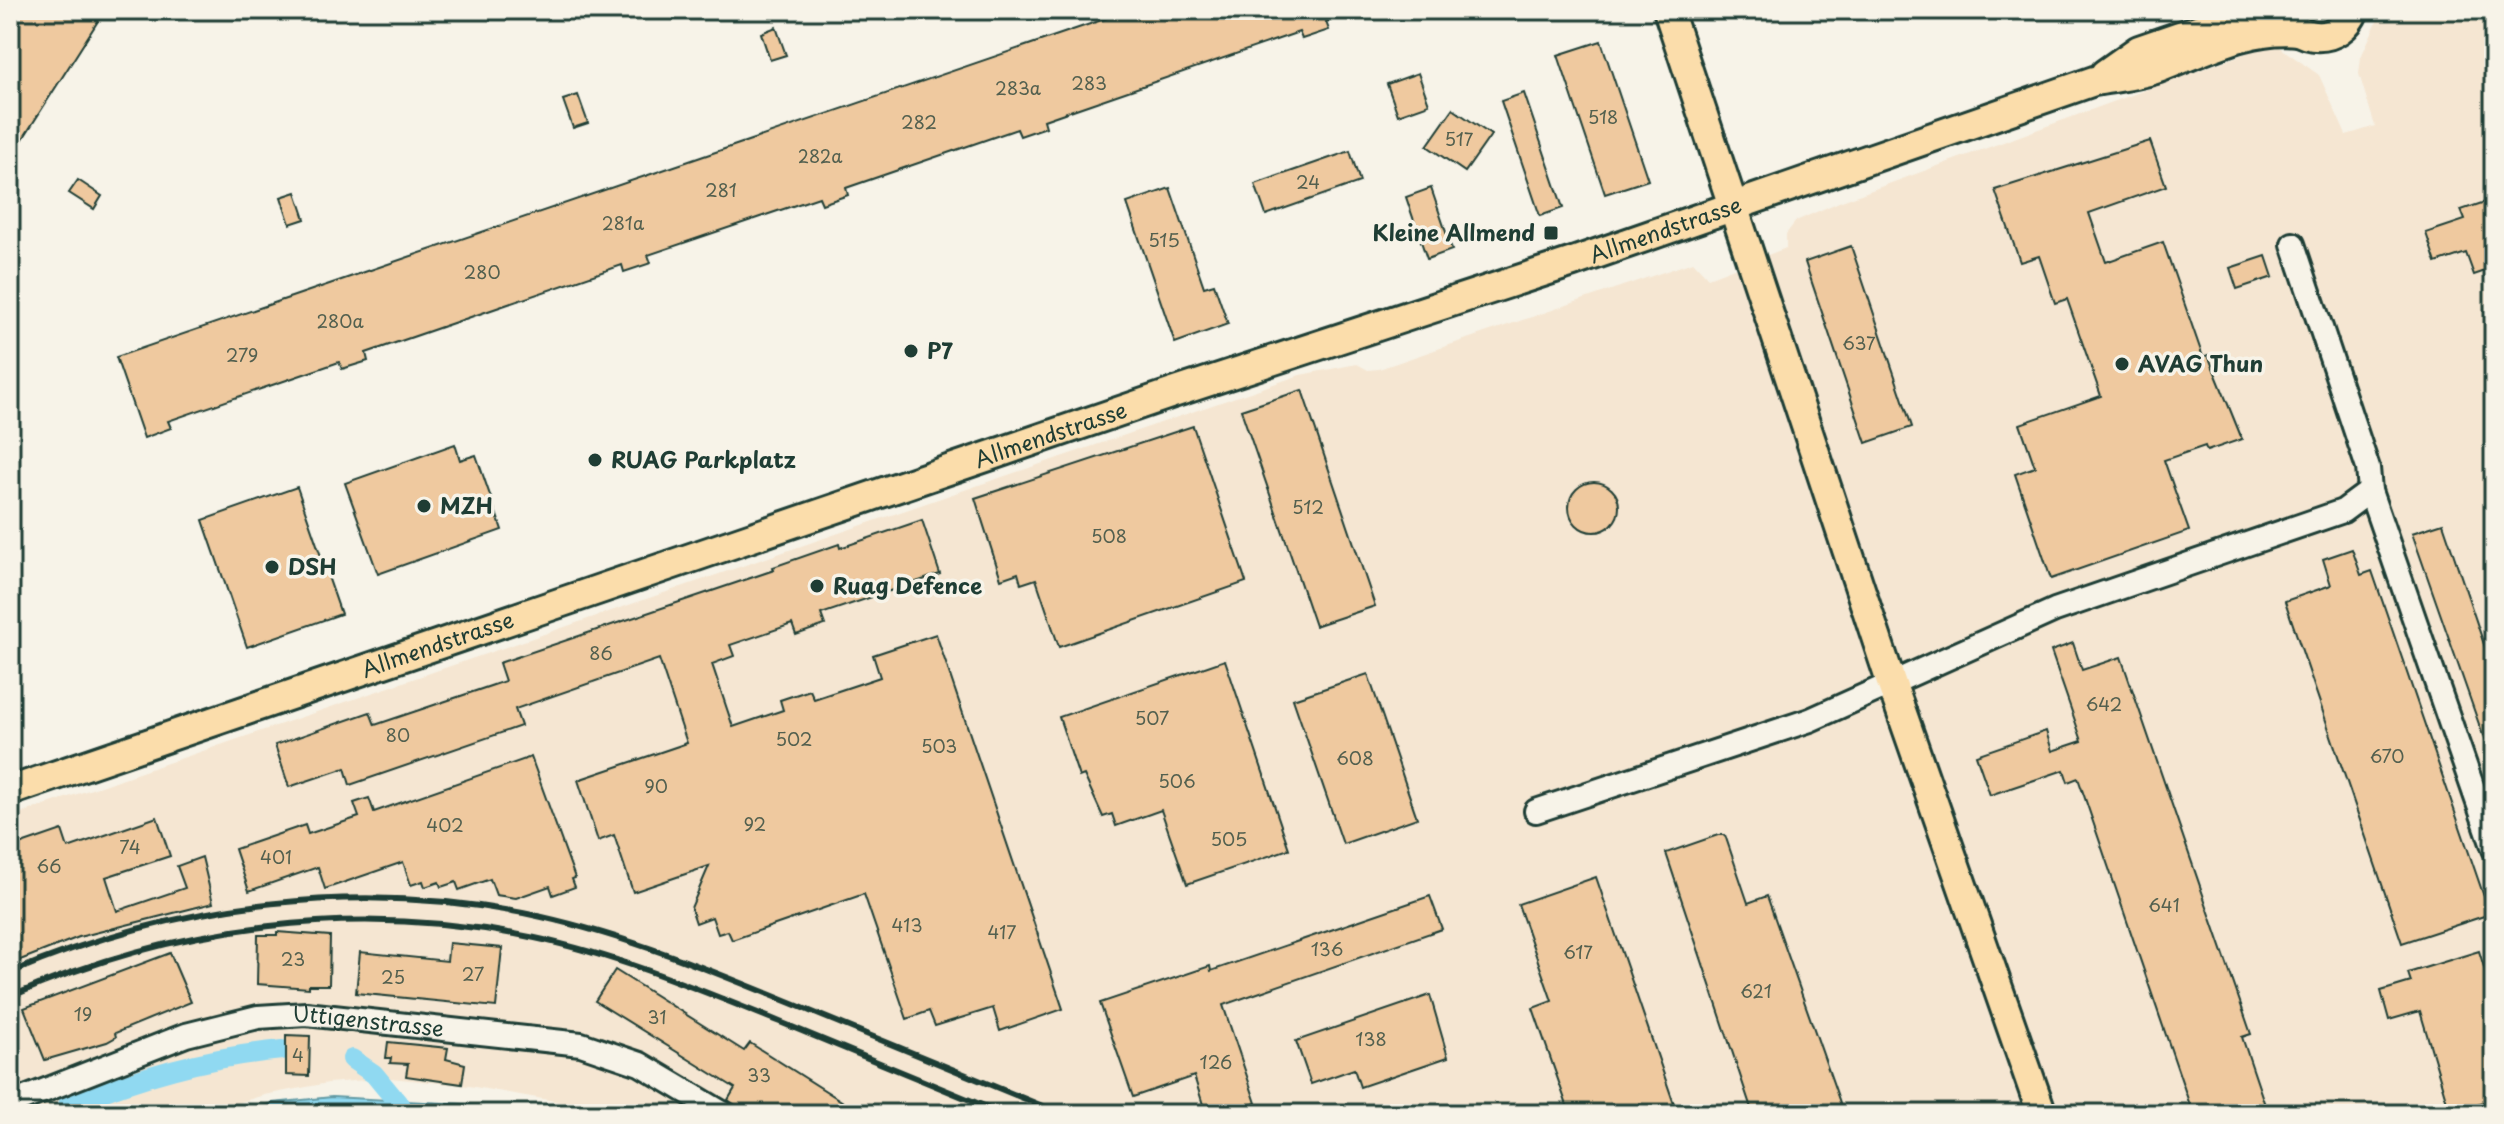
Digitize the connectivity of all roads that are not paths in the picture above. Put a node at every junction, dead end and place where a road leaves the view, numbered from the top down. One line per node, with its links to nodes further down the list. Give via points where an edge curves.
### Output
1 (1668, 10): 5 (main road)
2 (2354, 10): 4 (main road, Allmendstrasse, via 2346,25 2331,35 2319,37)
3 (2260, 21): 4 (main road, Allmendstrasse); 5 (main road, Allmendstrasse, via 2198,40 2159,68 2094,81)
4 (2291, 21)
5 (1731, 207): 8 (main road); 9 (main road, Allmendstrasse)
6 (2293, 244): 7 (street, via 2368,468)
7 (2370, 491): 8 (street, via 2343,511 2055,610); 11 (street)
8 (1891, 682): 10 (street, via 1810,720); 14 (main road)
9 (10, 791)
10 (1536, 811)
11 (2494, 849)
12 (10, 1104): 13 (street, Uttigenstrasse, via 186,1035 258,1017 306,1014 581,1044 640,1064)
13 (724, 1114)
14 (2042, 1114)

